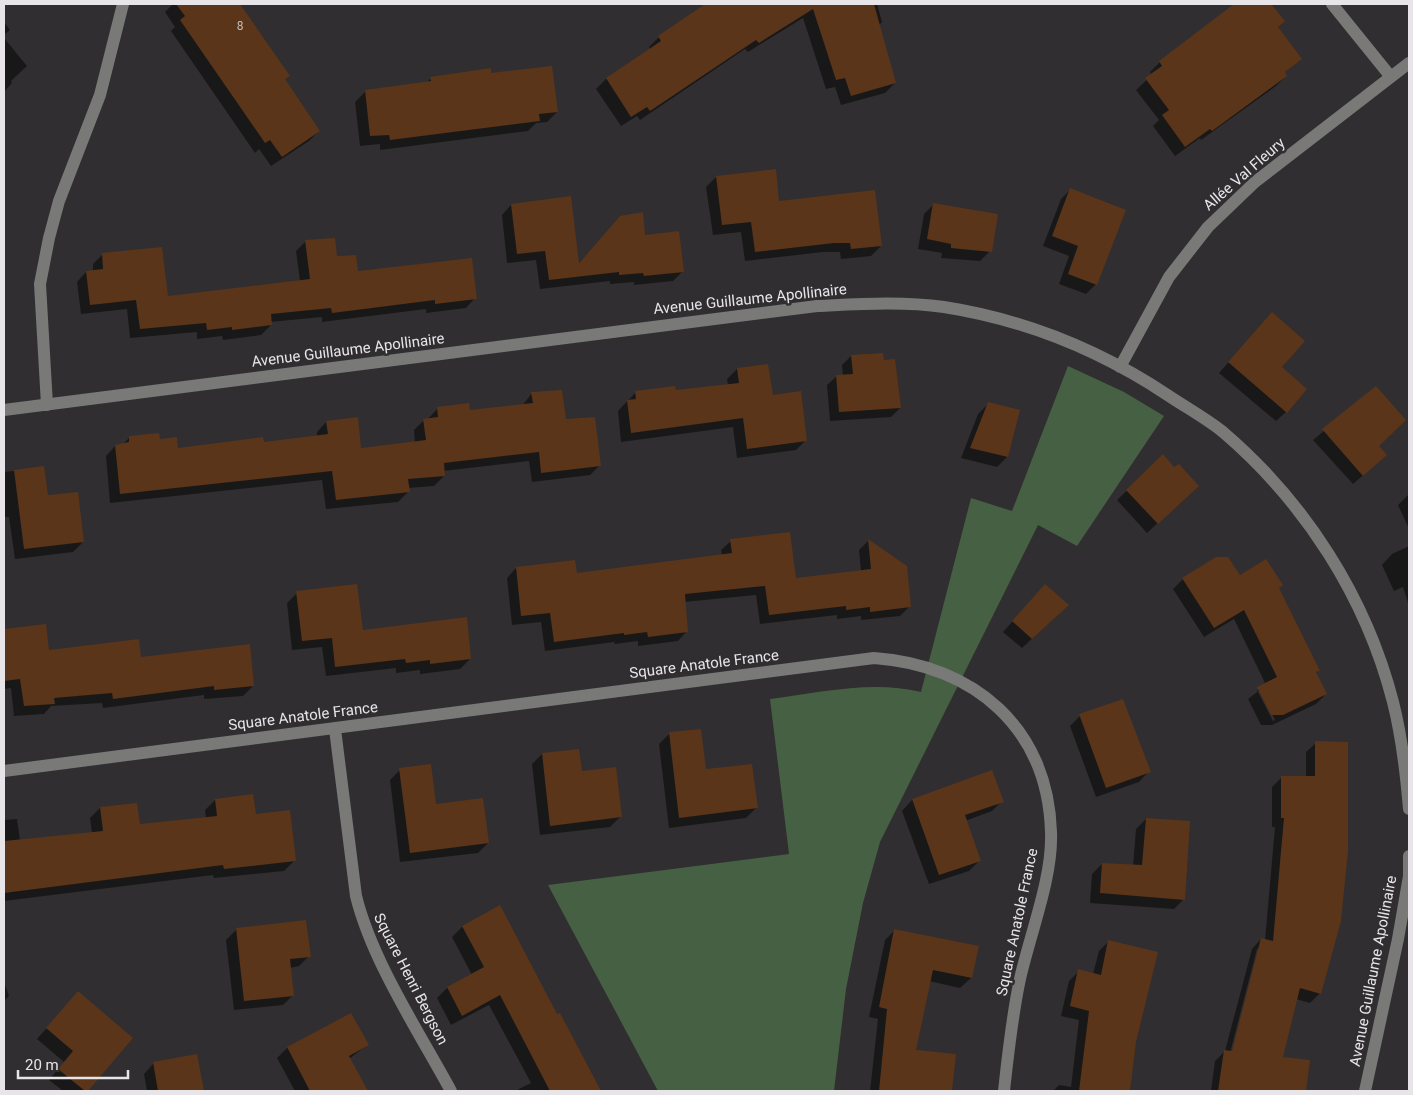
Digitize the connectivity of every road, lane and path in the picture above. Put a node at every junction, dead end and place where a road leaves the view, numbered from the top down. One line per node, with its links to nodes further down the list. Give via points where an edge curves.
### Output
1 (123, 4): 6 (street, via 100,95 59,201 40,284)
2 (1332, 4): 4 (street)
3 (1409, 63): 4 (street, Allée Val Fleury)
4 (1391, 77): 5 (street, Allée Val Fleury, via 1254,182 1208,227 1169,277)
5 (1120, 367): 6 (street, Avenue Guillaume Apollinaire, via 1067,339 1002,319 942,307 878,303 817,306); 10 (street, Avenue Guillaume Apollinaire, via 1222,431 1271,478 1312,527 1348,589 1375,646 1393,701 1405,764)
6 (47, 405): 7 (street, Avenue Guillaume Apollinaire)
7 (4, 410)
8 (335, 729): 9 (street, Square Anatole France); 12 (street, Square Henri Bergson, via 361,915 378,956); 13 (street, Square Anatole France, via 874,658 927,666 962,680 1010,720 1028,746 1041,773 1052,833 1048,867 1019,980)
9 (4, 771)
10 (1409, 809)
11 (1409, 856): 14 (street, Avenue Guillaume Apollinaire, via 1409,876 1398,939)
12 (451, 1091)
13 (1004, 1091)
14 (1365, 1091)

